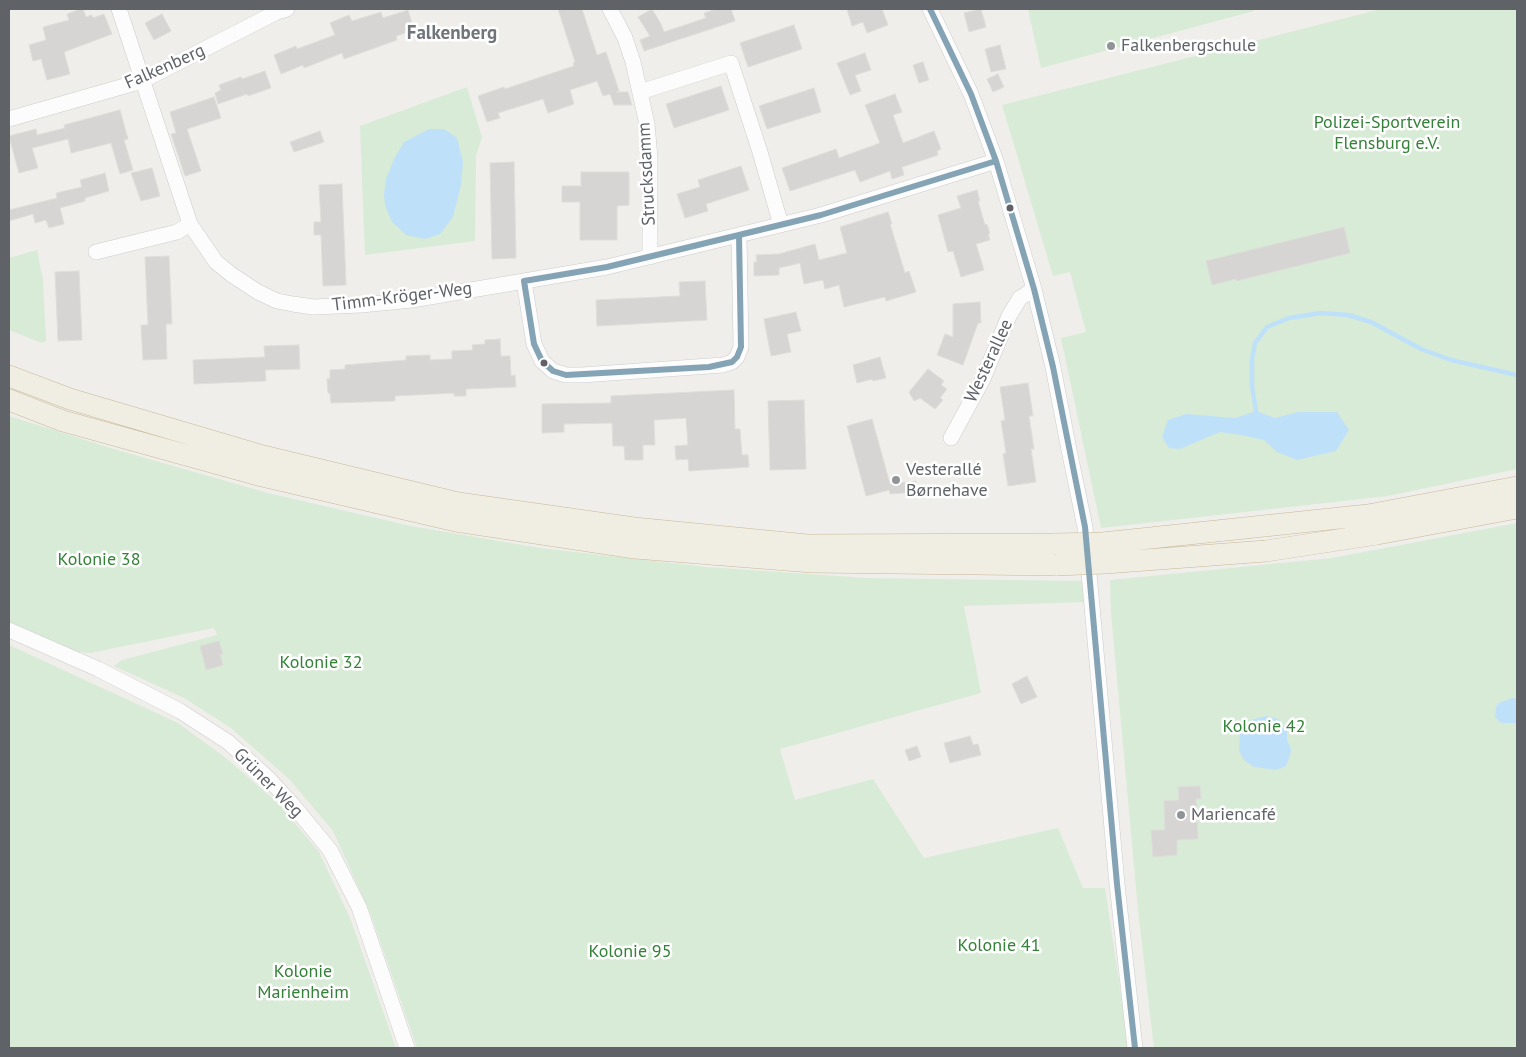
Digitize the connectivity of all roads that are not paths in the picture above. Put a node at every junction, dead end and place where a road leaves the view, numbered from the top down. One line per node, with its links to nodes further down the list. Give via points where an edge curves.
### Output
1 (119, 9): 5 (street, Timm-Kröger-Weg)
2 (287, 9): 5 (street, Falkenberg)
3 (610, 9): 6 (street, Strucksdamm, via 625,38)
4 (930, 9): 8 (street, Westerallee, via 971,94)
5 (142, 81): 7 (street, Falkenberg); 9 (street, Timm-Kröger-Weg)
6 (640, 92): 10 (street, via 731,63); 13 (street, Strucksdamm, via 650,158)
7 (9, 120)
8 (996, 161): 10 (street, Timm-Kröger-Weg); 15 (street, Westerallee)
9 (190, 224): 12 (street, via 177,232); 14 (street, Timm-Kröger-Weg, via 216,262 232,275 258,292 293,304 361,305 412,300)
10 (781, 225): 11 (street, Timm-Kröger-Weg)
11 (739, 235): 13 (street, Timm-Kröger-Weg); 14 (street, via 741,347 732,362 723,365 582,376 553,371 542,361 534,344)
12 (96, 252)
13 (650, 257): 14 (street, Timm-Kröger-Weg)
14 (524, 281)
15 (1034, 290): 18 (street, Westerallee, via 1020,298 1009,316 983,379); 24 (street, Westerallee, via 1085,527)
16 (9, 376): 21 (highway, bridge, via 70,399 263,456 458,502 634,528 808,545 1054,544)
17 (9, 400): 21 (highway, bridge, via 63,422 258,476 456,521 635,548 812,562 1057,565)
18 (951, 438)
19 (1517, 487): 21 (highway, via 1368,515)
20 (1517, 508): 21 (highway, via 1266,551)
21 (1104, 553)
22 (9, 630): 23 (street, Grüner Weg, via 98,669 180,711 228,742 274,784 330,850 355,899)
23 (407, 1048)
24 (1135, 1048)

